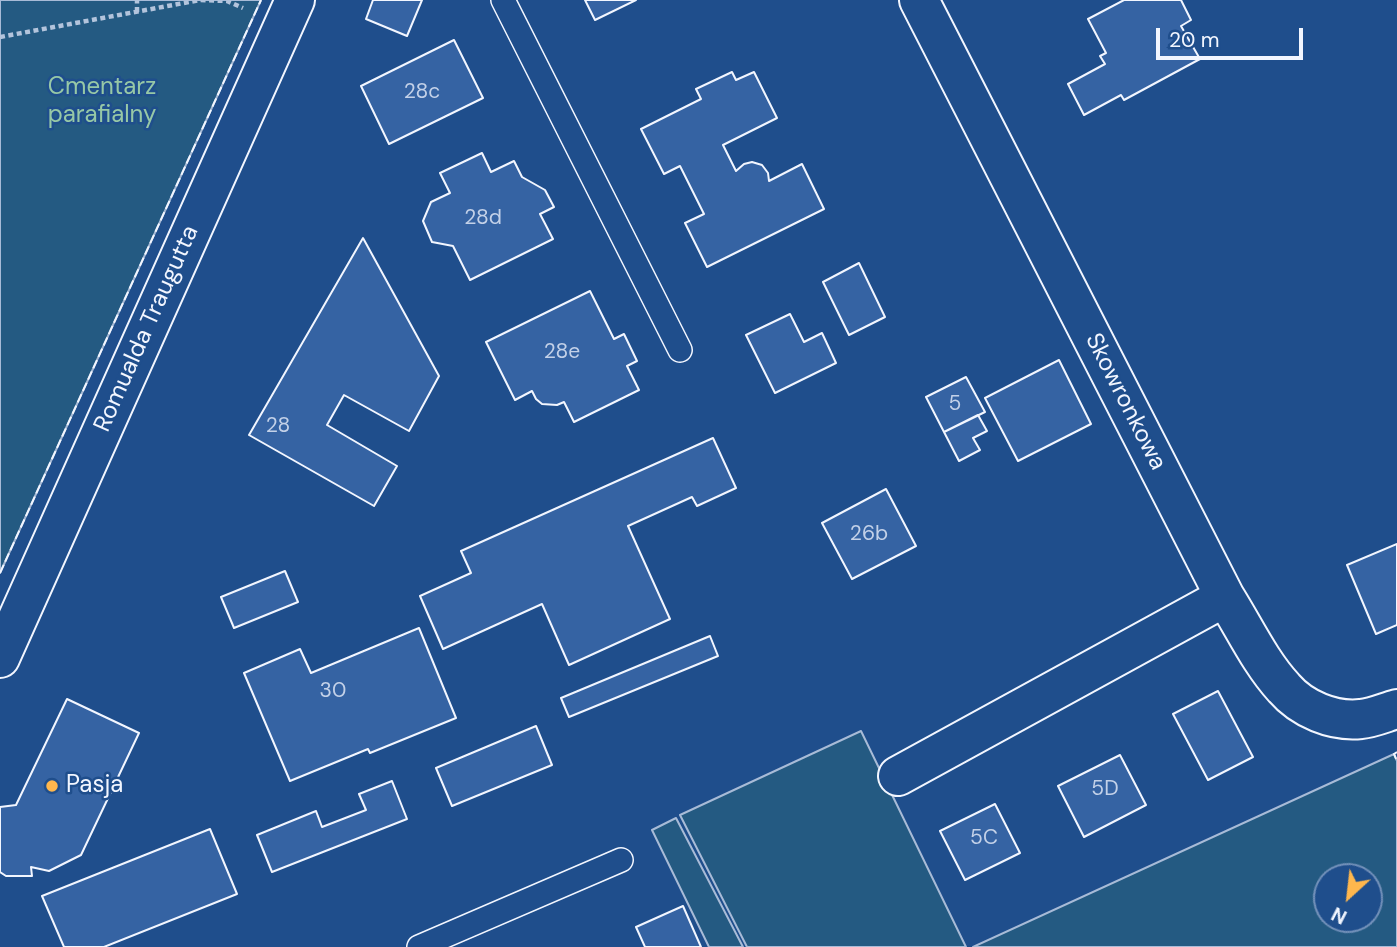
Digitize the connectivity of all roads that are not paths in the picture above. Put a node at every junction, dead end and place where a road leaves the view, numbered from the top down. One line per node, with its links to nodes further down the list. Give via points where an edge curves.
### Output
1 (503, 0): 4 (lane)
2 (919, 0): 5 (street, Skowronkowa)
3 (289, 13): 6 (street, Romualda Traugutta)
4 (680, 350)
5 (1226, 597): 7 (street, Skowronkowa, via 1285,690 1311,709 1336,719 1362,719); 8 (street)
6 (0, 658)
7 (1397, 709)
8 (898, 776)
9 (621, 860): 10 (lane)
10 (419, 947)

